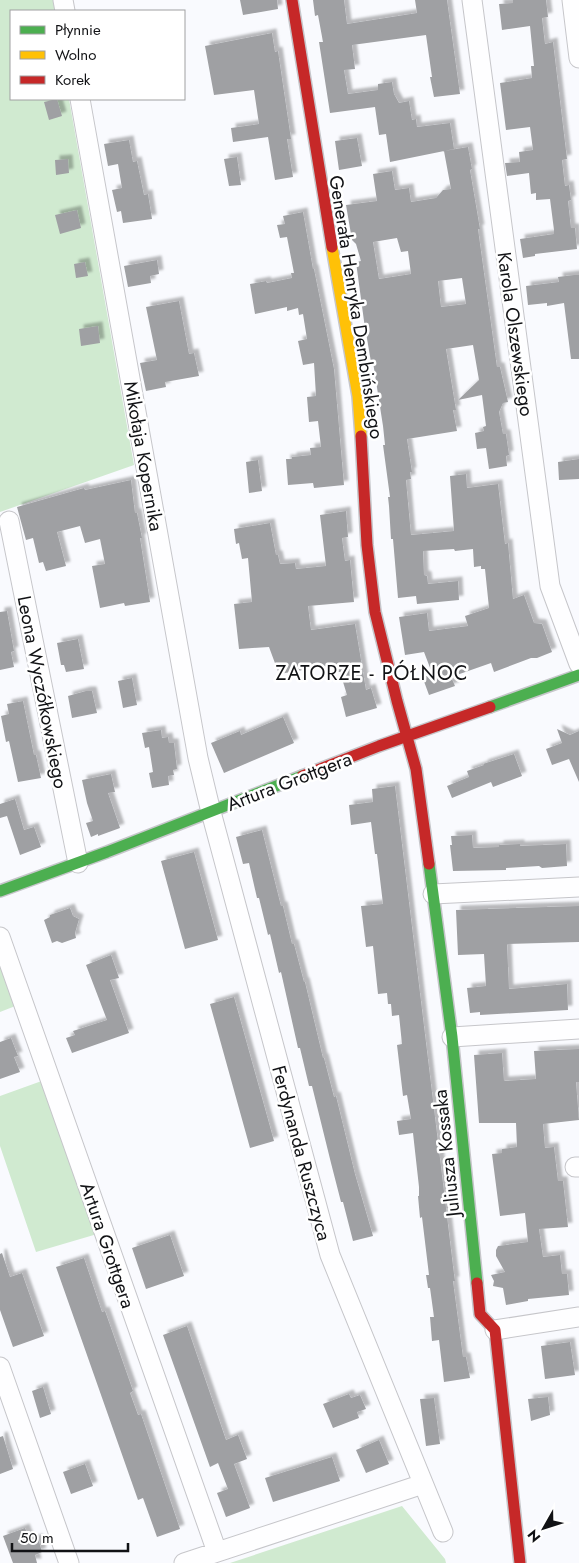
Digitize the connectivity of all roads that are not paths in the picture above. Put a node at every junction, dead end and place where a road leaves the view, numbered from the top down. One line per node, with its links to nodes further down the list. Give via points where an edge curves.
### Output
1 (292, 0): 9 (street, Generała Henryka Dembińskiego, via 358,396 367,545 376,612)
2 (472, 0): 7 (street, Karola Olszewskiego, via 550,586)
3 (572, 0): 4 (street)
4 (579, 58)
5 (80, 100): 10 (street, Mikołaja Kopernika, via 198,758)
6 (9, 521): 11 (street, Leona Wyczółkowskiego)
7 (579, 664)
8 (579, 675): 9 (street, Artura Grottgera)
9 (408, 736): 10 (street, Artura Grottgera); 14 (street, Juliusza Kossaka, via 416,768)
10 (211, 812): 11 (street, Artura Grottgera); 21 (street, Ferdynanda Ruszczyca, via 330,1255)
11 (78, 863): 13 (street, Artura Grottgera)
12 (579, 887): 14 (street)
13 (0, 891)
14 (433, 894): 17 (street, Juliusza Kossaka)
15 (0, 938): 23 (street, Artura Grottgera)
16 (579, 1029): 17 (street)
17 (452, 1037): 19 (street, Juliusza Kossaka, via 480,1314)
18 (579, 1317): 19 (street)
19 (495, 1330): 26 (street)
20 (0, 1367): 24 (street)
21 (424, 1484): 22 (street, Ferdynanda Ruszczyca); 23 (street)
22 (443, 1532)
23 (217, 1552): 25 (street)
24 (68, 1563)
25 (184, 1563)
26 (520, 1563)

